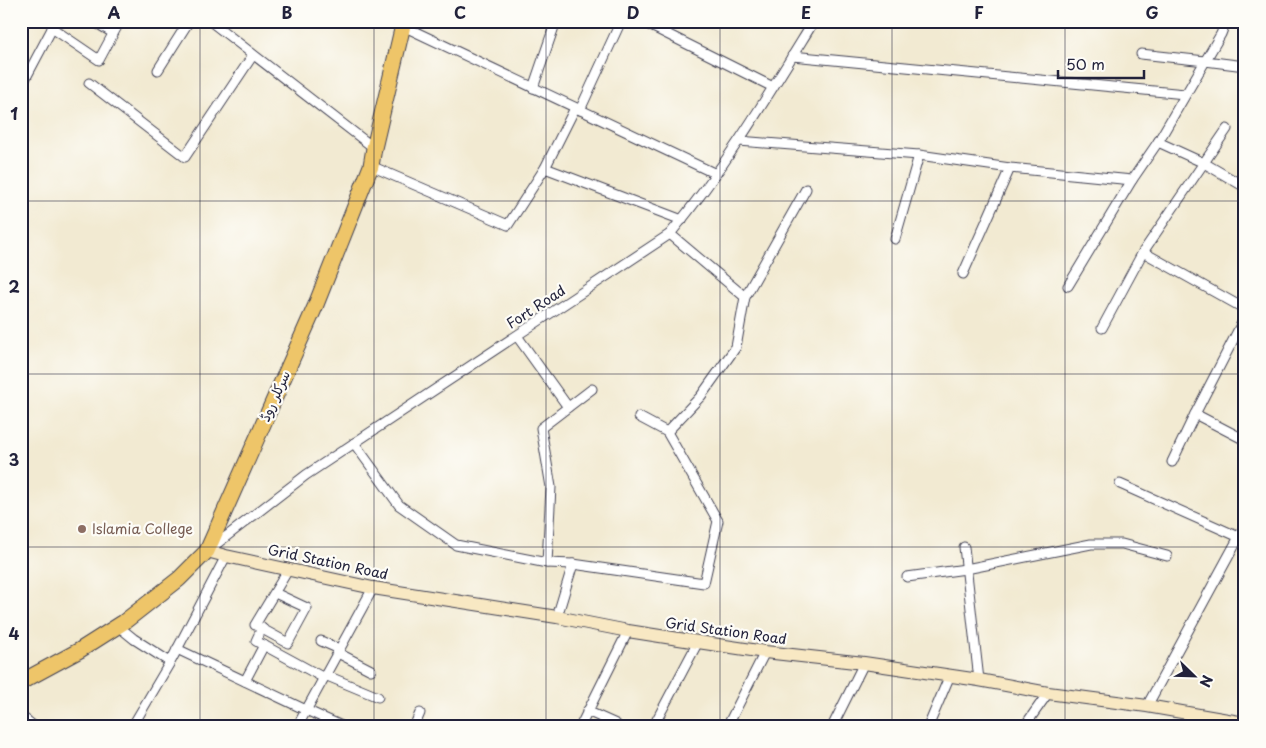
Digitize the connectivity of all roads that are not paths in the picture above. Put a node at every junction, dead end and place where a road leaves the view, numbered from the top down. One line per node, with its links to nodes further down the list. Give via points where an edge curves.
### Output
1 (93, 21): 12 (street)
2 (120, 21): 12 (street)
3 (189, 21): 18 (street)
4 (210, 21): 13 (street)
5 (556, 21): 22 (street)
6 (621, 21): 24 (street)
7 (641, 21): 21 (street)
8 (814, 21): 15 (street, Fort Road)
9 (1226, 21): 16 (street)
10 (403, 24): 22 (street); 28 (main road, سرکلر روڈ)
11 (54, 25): 12 (street, via 99,60); 20 (street)
12 (113, 33)
13 (253, 54): 19 (street, via 185,157); 28 (street)
14 (1141, 54): 16 (street)
15 (792, 56): 21 (street, Fort Road); 23 (street)
16 (1205, 61): 17 (street); 23 (street)
17 (1245, 66)
18 (158, 70)
19 (88, 82)
20 (21, 87)
21 (773, 87): 26 (street, Fort Road)
22 (533, 88): 24 (street)
23 (1185, 94): 27 (street)
24 (577, 109): 32 (street); 34 (street)
25 (1227, 129): 30 (street)
26 (739, 141): 29 (street); 34 (street, Fort Road)
27 (1158, 142): 30 (street); 35 (street)
28 (374, 148): 31 (main road, سرکلر روڈ)
29 (919, 155): 33 (street); 40 (street)
30 (1204, 163): 36 (street); 41 (street)
31 (371, 166): 32 (street, via 508,225); 61 (main road, سرکلر روڈ, via 315,307)
32 (545, 168): 38 (street)
33 (1010, 168): 35 (street); 42 (street)
34 (716, 174): 38 (street, Fort Road)
35 (1132, 180): 43 (street)
36 (1245, 186)
37 (806, 189): 44 (street)
38 (682, 220): 39 (street, Fort Road)
39 (670, 234): 44 (street); 48 (street, Fort Road)
40 (895, 239)
41 (1143, 252): 45 (street); 47 (street)
42 (963, 274)
43 (1068, 286)
44 (745, 297): 53 (street, via 736,347 701,396)
45 (1245, 309)
46 (1245, 317): 51 (street)
47 (1102, 328)
48 (517, 336): 50 (street); 55 (street, Fort Road)
49 (592, 389): 50 (street)
50 (568, 407): 64 (street, via 541,428 551,487)
51 (1195, 414): 54 (street); 56 (street)
52 (640, 417): 53 (street)
53 (667, 432): 65 (street, via 718,521 704,583)
54 (1245, 440)
55 (354, 443): 61 (street, Fort Road); 64 (street, via 399,505 456,545)
56 (1172, 462)
57 (1120, 484): 59 (street)
58 (1245, 526): 59 (street)
59 (1242, 537): 91 (street)
60 (964, 547): 66 (street)
61 (206, 551): 62 (main road, Grid Station Road); 72 (main road, سرکلر روڈ, via 179,580)
62 (226, 556): 67 (main road, Grid Station Road); 78 (street)
63 (1167, 556): 66 (street, via 1122,544 1091,544)
64 (547, 563): 65 (street)
65 (572, 564): 71 (street)
66 (966, 569): 68 (street); 86 (street)
67 (288, 570): 69 (main road, Grid Station Road); 70 (street)
68 (907, 576)
69 (373, 588): 71 (main road, Grid Station Road); 79 (street)
70 (275, 593): 73 (street, via 256,625); 73 (street, via 307,608 288,643)
71 (557, 616): 74 (main road, Grid Station Road)
72 (118, 626): 81 (street); 88 (main road, سرکلر روڈ)
73 (262, 628): 77 (street, via 256,640)
74 (628, 631): 76 (main road, Grid Station Road); 93 (street)
75 (321, 640): 79 (street)
76 (698, 642): 80 (main road, Grid Station Road); 104 (street)
77 (264, 646): 85 (street); 87 (street)
78 (177, 649): 81 (street); 87 (street)
79 (338, 651): 83 (street); 85 (street)
80 (766, 652): 82 (main road, Grid Station Road); 105 (street)
81 (170, 662): 99 (street)
82 (864, 663): 84 (main road, Grid Station Road); 106 (street)
83 (372, 670)
84 (950, 675): 86 (main road, Grid Station Road); 107 (street)
85 (325, 676): 90 (street); 92 (street)
86 (979, 680): 89 (main road, Grid Station Road)
87 (245, 681): 92 (street)
88 (21, 682)
89 (1048, 692): 91 (main road, Grid Station Road); 108 (street)
90 (378, 697)
91 (1147, 706): 97 (main road, Grid Station Road)
92 (306, 710): 100 (street); 101 (street)
93 (587, 711): 96 (street); 103 (street)
94 (420, 714): 102 (street)
95 (21, 716): 98 (street)
96 (616, 724)
97 (1242, 724)
98 (34, 727)
99 (132, 727)
100 (297, 727)
101 (344, 727)
102 (414, 727)
103 (580, 727)
104 (652, 727)
105 (727, 727)
106 (832, 727)
107 (928, 727)
108 (1024, 727)

